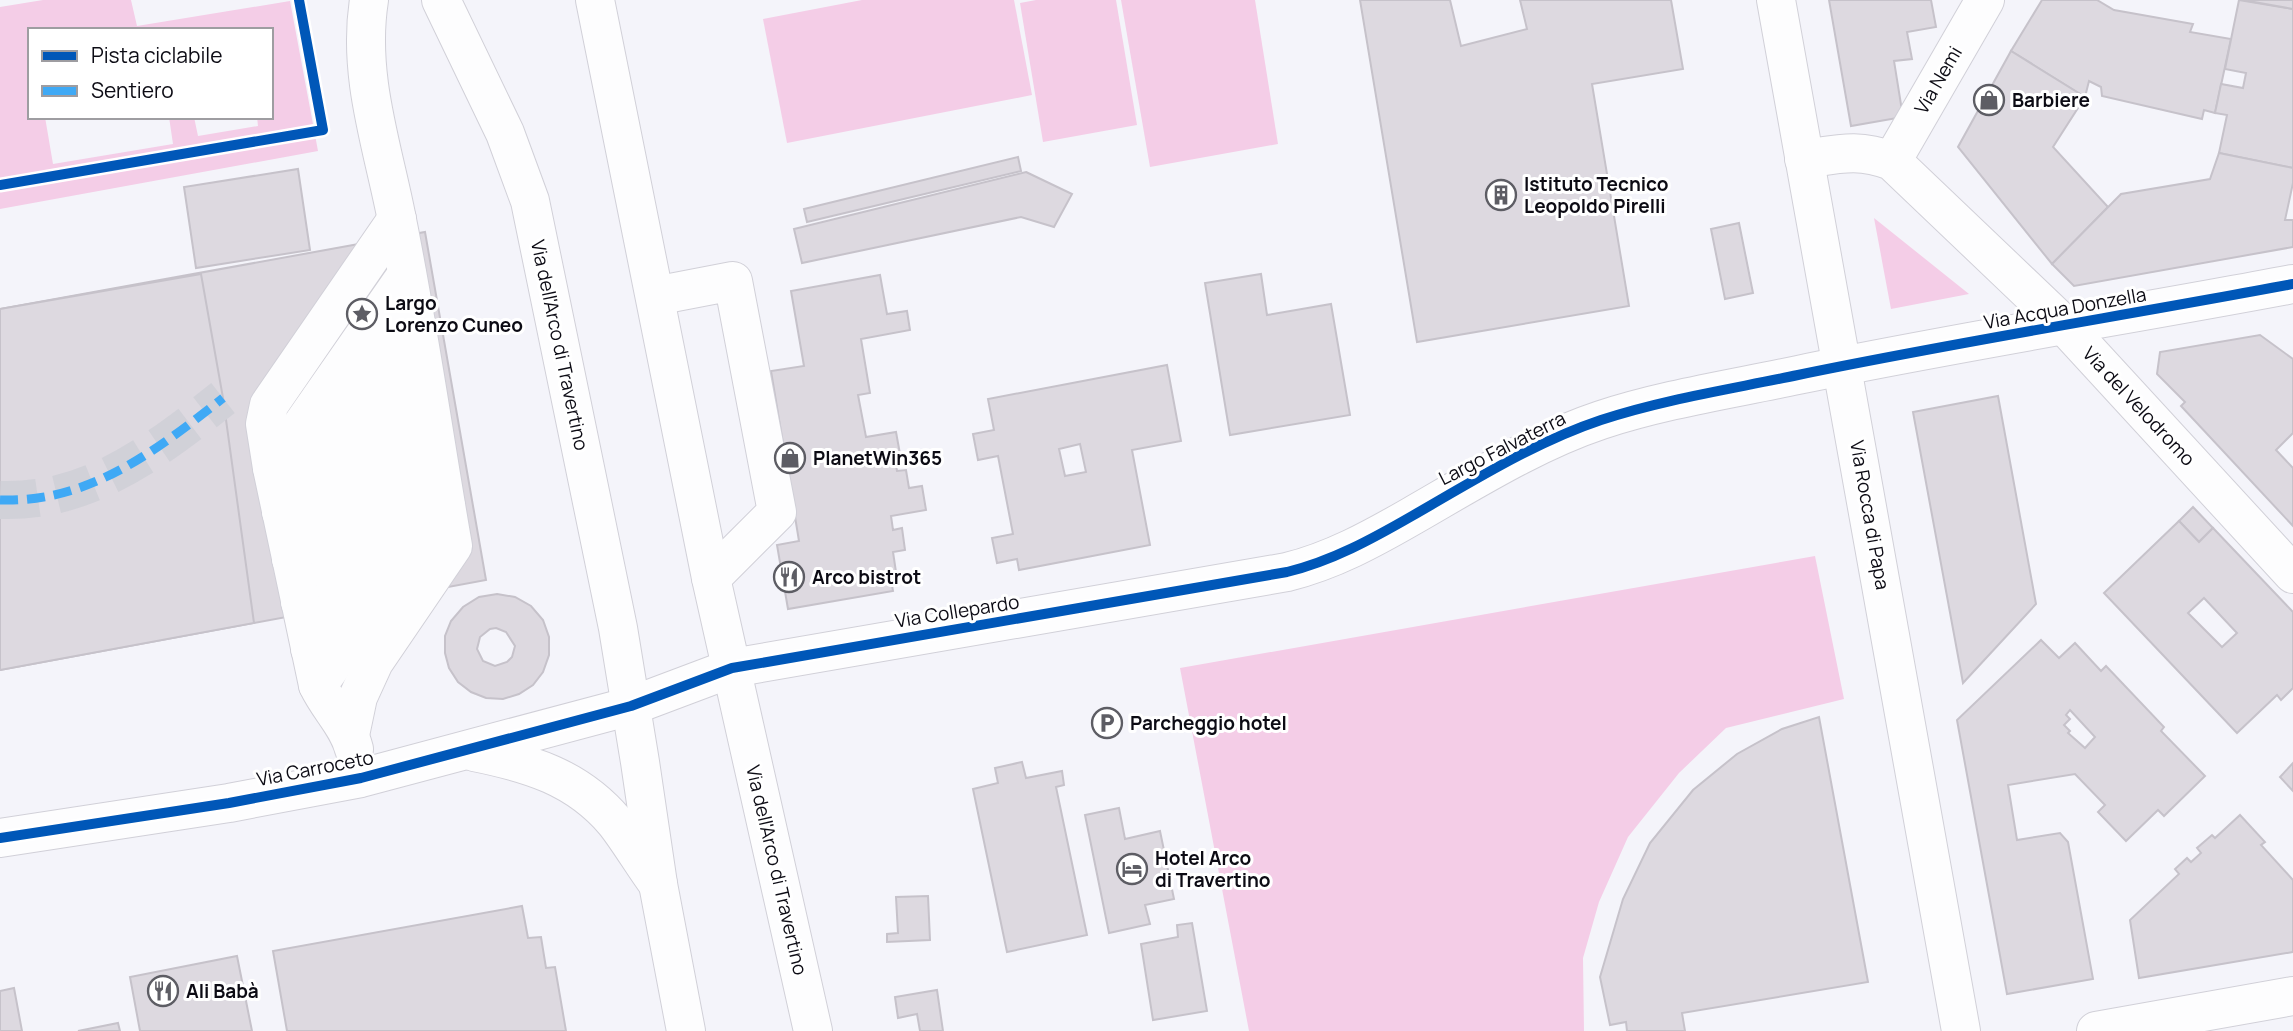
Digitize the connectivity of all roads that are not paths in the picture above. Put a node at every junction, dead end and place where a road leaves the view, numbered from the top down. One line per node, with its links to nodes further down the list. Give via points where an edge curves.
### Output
1 (369, 0): 8 (street, via 365,46 370,95)
2 (440, 0): 28 (street, Via dell'Arco di Travertino, via 505,133 530,201)
3 (596, 0): 11 (street, Via dell'Arco di Travertino)
4 (1776, 0): 6 (street, Via Rocca di Papa)
5 (1985, 0): 7 (street, Via Nemi)
6 (1804, 159): 7 (street, Via del Velodromo, via 1868,152); 14 (street, Via Rocca di Papa)
7 (1892, 161): 13 (street, Via del Velodromo)
8 (397, 219): 9 (street); 18 (street, via 269,405 265,425)
9 (407, 274): 12 (street); 18 (street)
10 (2293, 284): 13 (street, Via Acqua Donzella)
11 (655, 296): 23 (street, Via dell'Arco di Travertino); 23 (street, via 733,281 777,512)
12 (415, 321): 15 (street); 20 (street)
13 (2064, 325): 14 (street, Via Acqua Donzella); 22 (street, Via del Velodromo)
14 (1843, 366): 24 (street, Largo Falvaterra, via 1662,403 1598,421 1538,447 1324,561); 37 (street, Via Rocca di Papa)
15 (422, 369): 16 (street); 21 (street)
16 (430, 412): 17 (street); 25 (street)
17 (438, 462): 19 (street); 26 (street)
18 (272, 468): 20 (street)
19 (446, 506): 26 (street); 29 (street, via 453,546 374,662 358,697)
20 (281, 512): 21 (street)
21 (291, 559): 25 (street)
22 (2293, 574)
23 (711, 578): 27 (street, Via dell'Arco di Travertino)
24 (1188, 590): 27 (street, Via Collepardo)
25 (300, 602): 26 (street)
26 (314, 667): 29 (street, via 327,703)
27 (732, 667): 28 (street); 36 (street, Via dell'Arco di Travertino)
28 (631, 706): 30 (street, Via Carroceto); 33 (street, Via dell'Arco di Travertino)
29 (350, 735): 31 (street)
30 (468, 750): 31 (street, Via Carroceto); 33 (street, Via Carroceto, via 520,761 581,791 616,823)
31 (361, 778): 32 (street, Via Carroceto)
32 (0, 838)
33 (658, 884): 35 (street, Via dell'Arco di Travertino)
34 (2293, 996): 38 (street)
35 (686, 1031)
36 (813, 1031)
37 (1961, 1031)
38 (2096, 1031)

